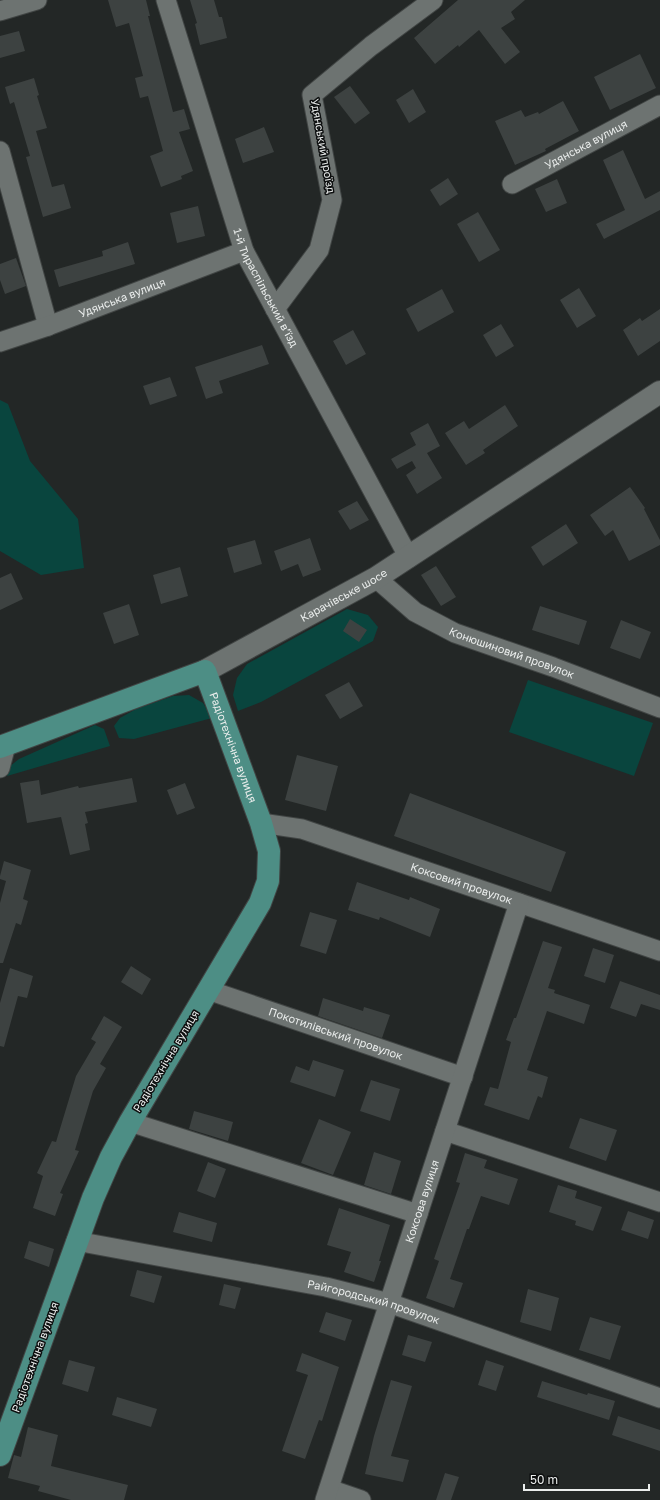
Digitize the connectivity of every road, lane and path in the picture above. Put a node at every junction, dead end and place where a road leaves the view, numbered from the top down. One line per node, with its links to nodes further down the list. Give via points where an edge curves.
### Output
1 (37, 0): 4 (street)
2 (166, 0): 8 (street, 1-й Тираспільський в’їзд)
3 (433, 0): 9 (street, Удянський проїзд, via 371,46 312,95 332,200 319,250)
4 (0, 11)
5 (660, 105): 7 (street, Удянська вулиця)
6 (0, 152): 10 (street)
7 (512, 184)
8 (244, 252): 9 (street, 1-й Тираспільський в’їзд); 10 (street, Удянська вулиця)
9 (275, 309): 13 (street, 1-й Тираспільський в’їзд)
10 (48, 326): 11 (street, Удянська вулиця)
11 (0, 342)
12 (660, 392): 13 (main road, Карачівське шосе)
13 (409, 558): 14 (main road, Карачівське шосе)
14 (376, 578): 15 (main road, Карачівське шосе); 16 (street, Конюшиновий провулок, via 415,612 455,633)
15 (205, 671): 17 (main road, Карачівське шосе); 19 (main road, Радіотехнічна вулиця)
16 (660, 708)
17 (3, 746): 18 (street)
18 (0, 768)
19 (261, 823): 20 (street, Коксовий провулок, via 302,829); 22 (main road, Радіотехнічна вулиця, via 269,851 268,881 260,903)
20 (519, 903): 21 (street, Коксовий провулок); 23 (street, Коксова вулиця)
21 (660, 951)
22 (208, 990): 23 (street, Покотилівський провулок); 24 (main road, Радіотехнічна вулиця)
23 (463, 1077): 25 (street, Коксова вулиця)
24 (130, 1122): 27 (street); 28 (main road, Радіотехнічна вулиця, via 111,1157)
25 (445, 1131): 26 (street); 27 (street, Коксова вулиця)
26 (660, 1202)
27 (418, 1214): 29 (street, Коксова вулиця)
28 (76, 1241): 29 (street, Райгородський провулок, via 326,1287); 31 (main road, Радіотехнічна вулиця)
29 (389, 1303): 30 (street, Райгородський провулок); 32 (street, Коксова вулиця)
30 (660, 1398)
31 (0, 1455)
32 (327, 1494): 33 (street)
33 (361, 1500)

